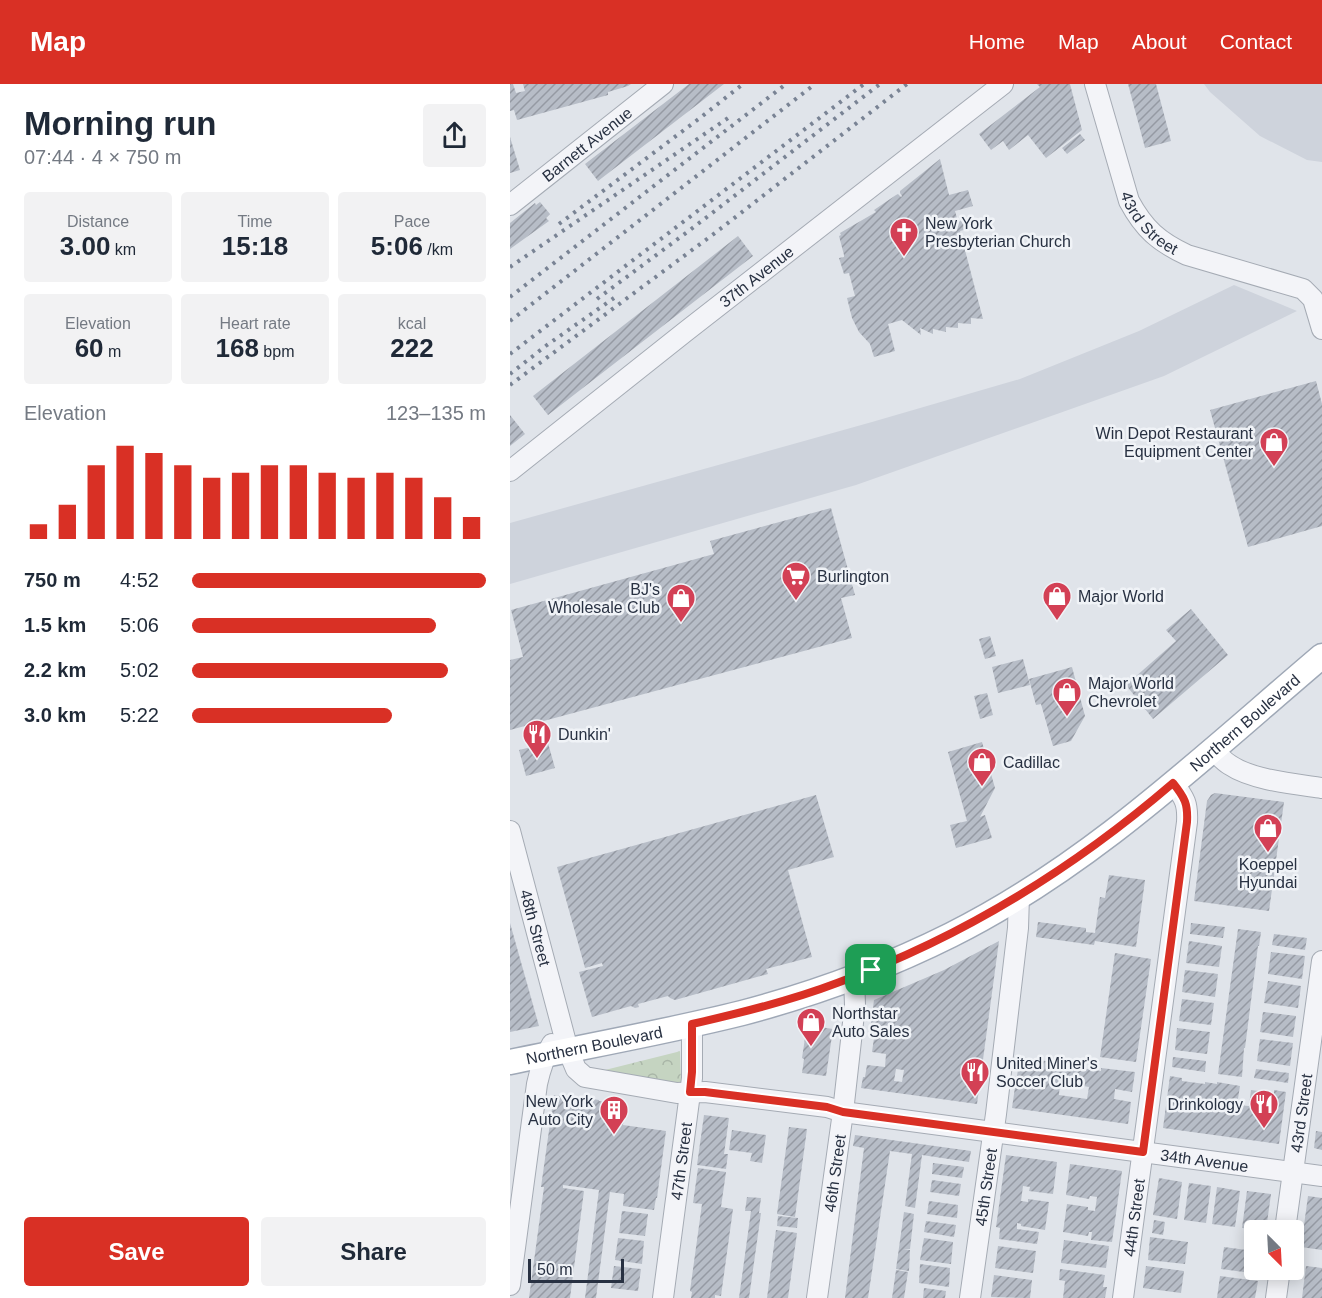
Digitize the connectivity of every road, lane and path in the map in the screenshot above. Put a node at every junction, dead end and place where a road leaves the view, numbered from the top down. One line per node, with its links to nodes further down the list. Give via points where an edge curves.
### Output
1 (663, 84): 4 (street, Barnett Avenue)
2 (1003, 84): 6 (street, 37th Avenue)
3 (1095, 84): 5 (street, 43rd Street, via 1129,201 1146,227 1187,255 1303,289 1316,305)
4 (510, 204)
5 (1322, 328)
6 (510, 471)
7 (1322, 656): 8 (main road, Northern Boulevard)
8 (1213, 749): 9 (main road, Northern Boulevard); 10 (street, via 1242,772)
9 (1173, 783): 12 (main road, Northern Boulevard, via 1106,838); 21 (street, 44th Street, via 1187,805 1187,822)
10 (1322, 788)
11 (510, 831): 16 (street, 48th Street, via 563,1026)
12 (1019, 896): 14 (main road, Northern Boulevard, via 952,934); 20 (street, 45th Street)
13 (1322, 961): 22 (street, 43rd Street)
14 (854, 976): 15 (main road, Northern Boulevard, via 766,1006); 19 (street, 46th Street, via 855,1005)
15 (692, 1024): 16 (main road, Northern Boulevard); 18 (street, 47th Street)
16 (557, 1052): 17 (main road, Northern Boulevard); 18 (street, 34th Avenue, via 585,1077); 26 (street, 48th Street, via 540,1072 537,1084)
17 (510, 1062)
18 (690, 1092): 19 (street, 34th Avenue); 27 (street, 47th Street)
19 (843, 1112): 20 (street, 34th Avenue); 28 (street, 46th Street)
20 (993, 1132): 21 (street, 34th Avenue); 29 (street, 45th Street)
21 (1143, 1152): 22 (street, 34th Avenue); 30 (street, 44th Street)
22 (1293, 1172): 23 (street, 34th Avenue); 24 (street, 43rd Street)
23 (1322, 1176)
24 (1286, 1220)
25 (1278, 1280): 31 (street)
26 (510, 1285)
27 (663, 1298)
28 (817, 1298)
29 (970, 1298)
30 (1123, 1298)
31 (1276, 1298)

